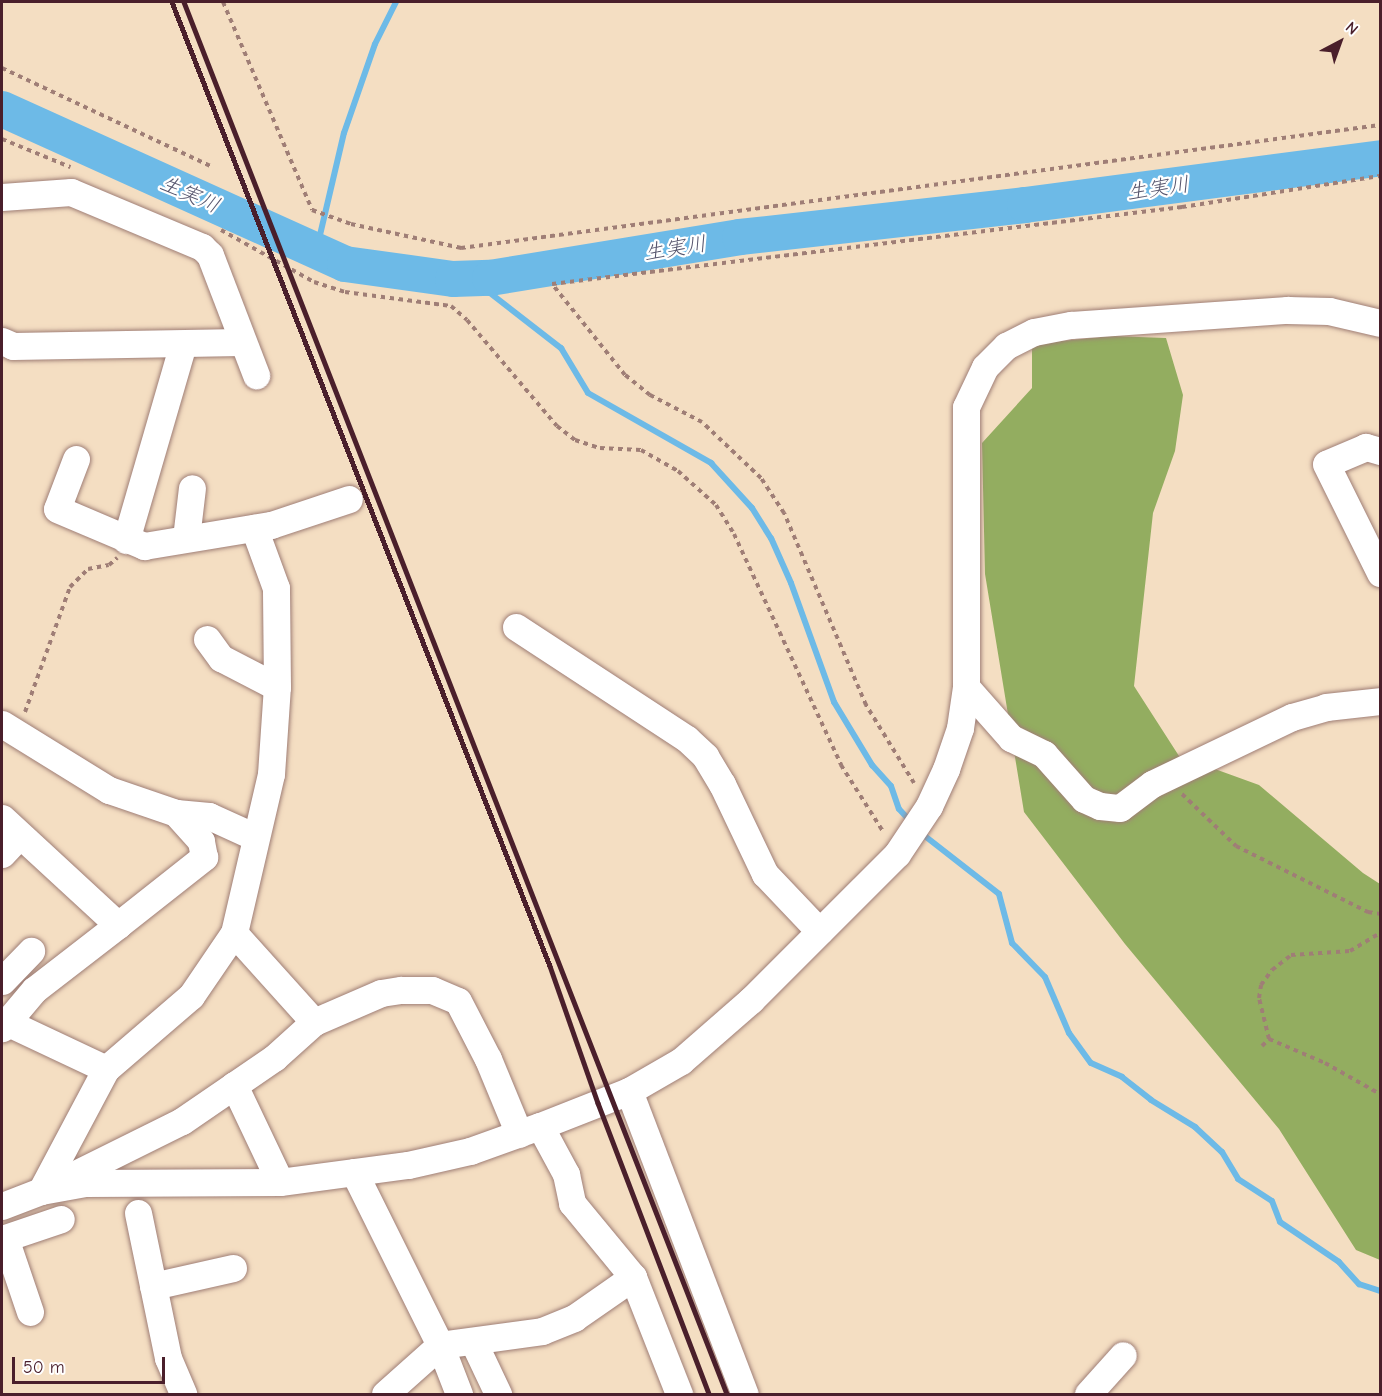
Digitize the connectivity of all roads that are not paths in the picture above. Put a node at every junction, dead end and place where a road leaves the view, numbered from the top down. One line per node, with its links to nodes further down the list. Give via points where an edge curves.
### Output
1 (2, 197): 4 (street, via 71,192 202,247 210,255)
2 (1380, 323): 18 (street, via 1329,311 1287,310 1071,325 1034,332 1006,346 985,367 966,407)
3 (2, 341): 5 (street, via 13,346)
4 (242, 342): 5 (street); 6 (street)
5 (183, 344): 13 (street)
6 (256, 375)
7 (1380, 451): 14 (street, via 1366,447 1326,464)
8 (76, 459): 13 (street, via 57,509)
9 (192, 488): 12 (street)
10 (349, 499): 11 (street)
11 (254, 528): 12 (street); 17 (street, via 276,588)
12 (186, 538): 13 (street, via 144,546)
13 (126, 540)
14 (1380, 573)
15 (516, 627): 25 (street, via 687,738 705,756 765,874)
16 (207, 639): 17 (street, via 221,658)
17 (277, 687): 23 (street, via 271,774)
18 (966, 687): 19 (street, via 1011,738 1044,754 1089,803 1120,808 1152,784 1292,717 1326,707); 25 (street, via 960,728 929,806 897,854)
19 (1380, 701)
20 (9, 729): 21 (street, via 109,790)
21 (176, 813): 23 (street, via 209,816); 24 (street, via 201,841 204,856)
22 (8, 836): 24 (street)
23 (255, 837): 26 (street)
24 (118, 925): 30 (street, via 34,990)
25 (819, 931): 33 (street, via 700,1046)
26 (234, 933): 29 (street); 31 (street, via 191,996)
27 (31, 951): 28 (street)
28 (2, 981)
29 (314, 1023): 32 (street, via 274,1058); 34 (street, via 381,993 432,990 459,1001)
30 (3, 1024): 31 (street)
31 (106, 1069): 37 (street)
32 (234, 1085): 36 (street); 37 (street, via 182,1121)
33 (629, 1091): 34 (street); 54 (street)
34 (529, 1130): 35 (street, via 470,1151); 43 (street, via 566,1174 572,1203)
35 (354, 1172): 36 (street); 47 (street)
36 (280, 1182): 37 (street, via 85,1183)
37 (41, 1191): 38 (street)
38 (2, 1206)
39 (138, 1213): 44 (street)
40 (61, 1219): 41 (street)
41 (3, 1238): 45 (street)
42 (233, 1268): 44 (street)
43 (633, 1277): 46 (street, via 574,1318 542,1331); 53 (street)
44 (153, 1286): 49 (street, via 168,1358)
45 (30, 1312)
46 (473, 1341): 47 (street); 52 (street)
47 (440, 1344): 50 (street); 51 (street)
48 (1123, 1355): 55 (street)
49 (183, 1395)
50 (385, 1395)
51 (459, 1395)
52 (498, 1395)
53 (679, 1395)
54 (745, 1395)
55 (1088, 1395)

